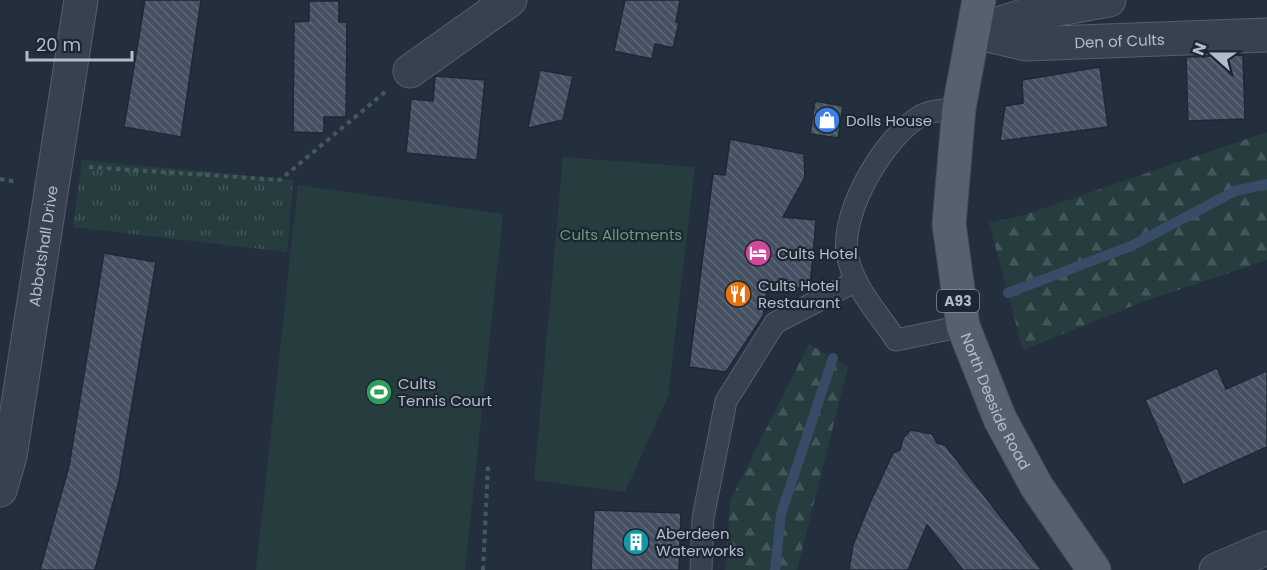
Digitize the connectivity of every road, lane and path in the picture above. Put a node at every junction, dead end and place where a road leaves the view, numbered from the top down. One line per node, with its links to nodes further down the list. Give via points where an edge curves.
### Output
1 (81, 0): 9 (street, Abbotshall Drive)
2 (510, 0): 7 (street)
3 (979, 0): 5 (main road, North Deeside Road / A93)
4 (1109, 0): 5 (street, via 1026,15)
5 (974, 32): 6 (street, Den of Cults, via 1026,44); 8 (main road, North Deeside Road / A93)
6 (1267, 35)
7 (410, 71): 9 (path, via 280,180)
8 (959, 108): 10 (lane, via 921,115 905,128 868,175 851,213 847,252); 11 (main road, North Deeside Road / A93, via 949,224)
9 (55, 165): 13 (street, Abbotshall Drive, via 10,456)
10 (856, 281): 11 (lane, via 896,340); 16 (lane, via 775,322 726,401 703,518)
11 (963, 326): 17 (main road, North Deeside Road / A93, via 1016,448 1037,487)
12 (488, 466): 15 (path)
13 (0, 490)
14 (1267, 548): 18 (street)
15 (483, 570)
16 (701, 570)
17 (1094, 570)
18 (1216, 570)

